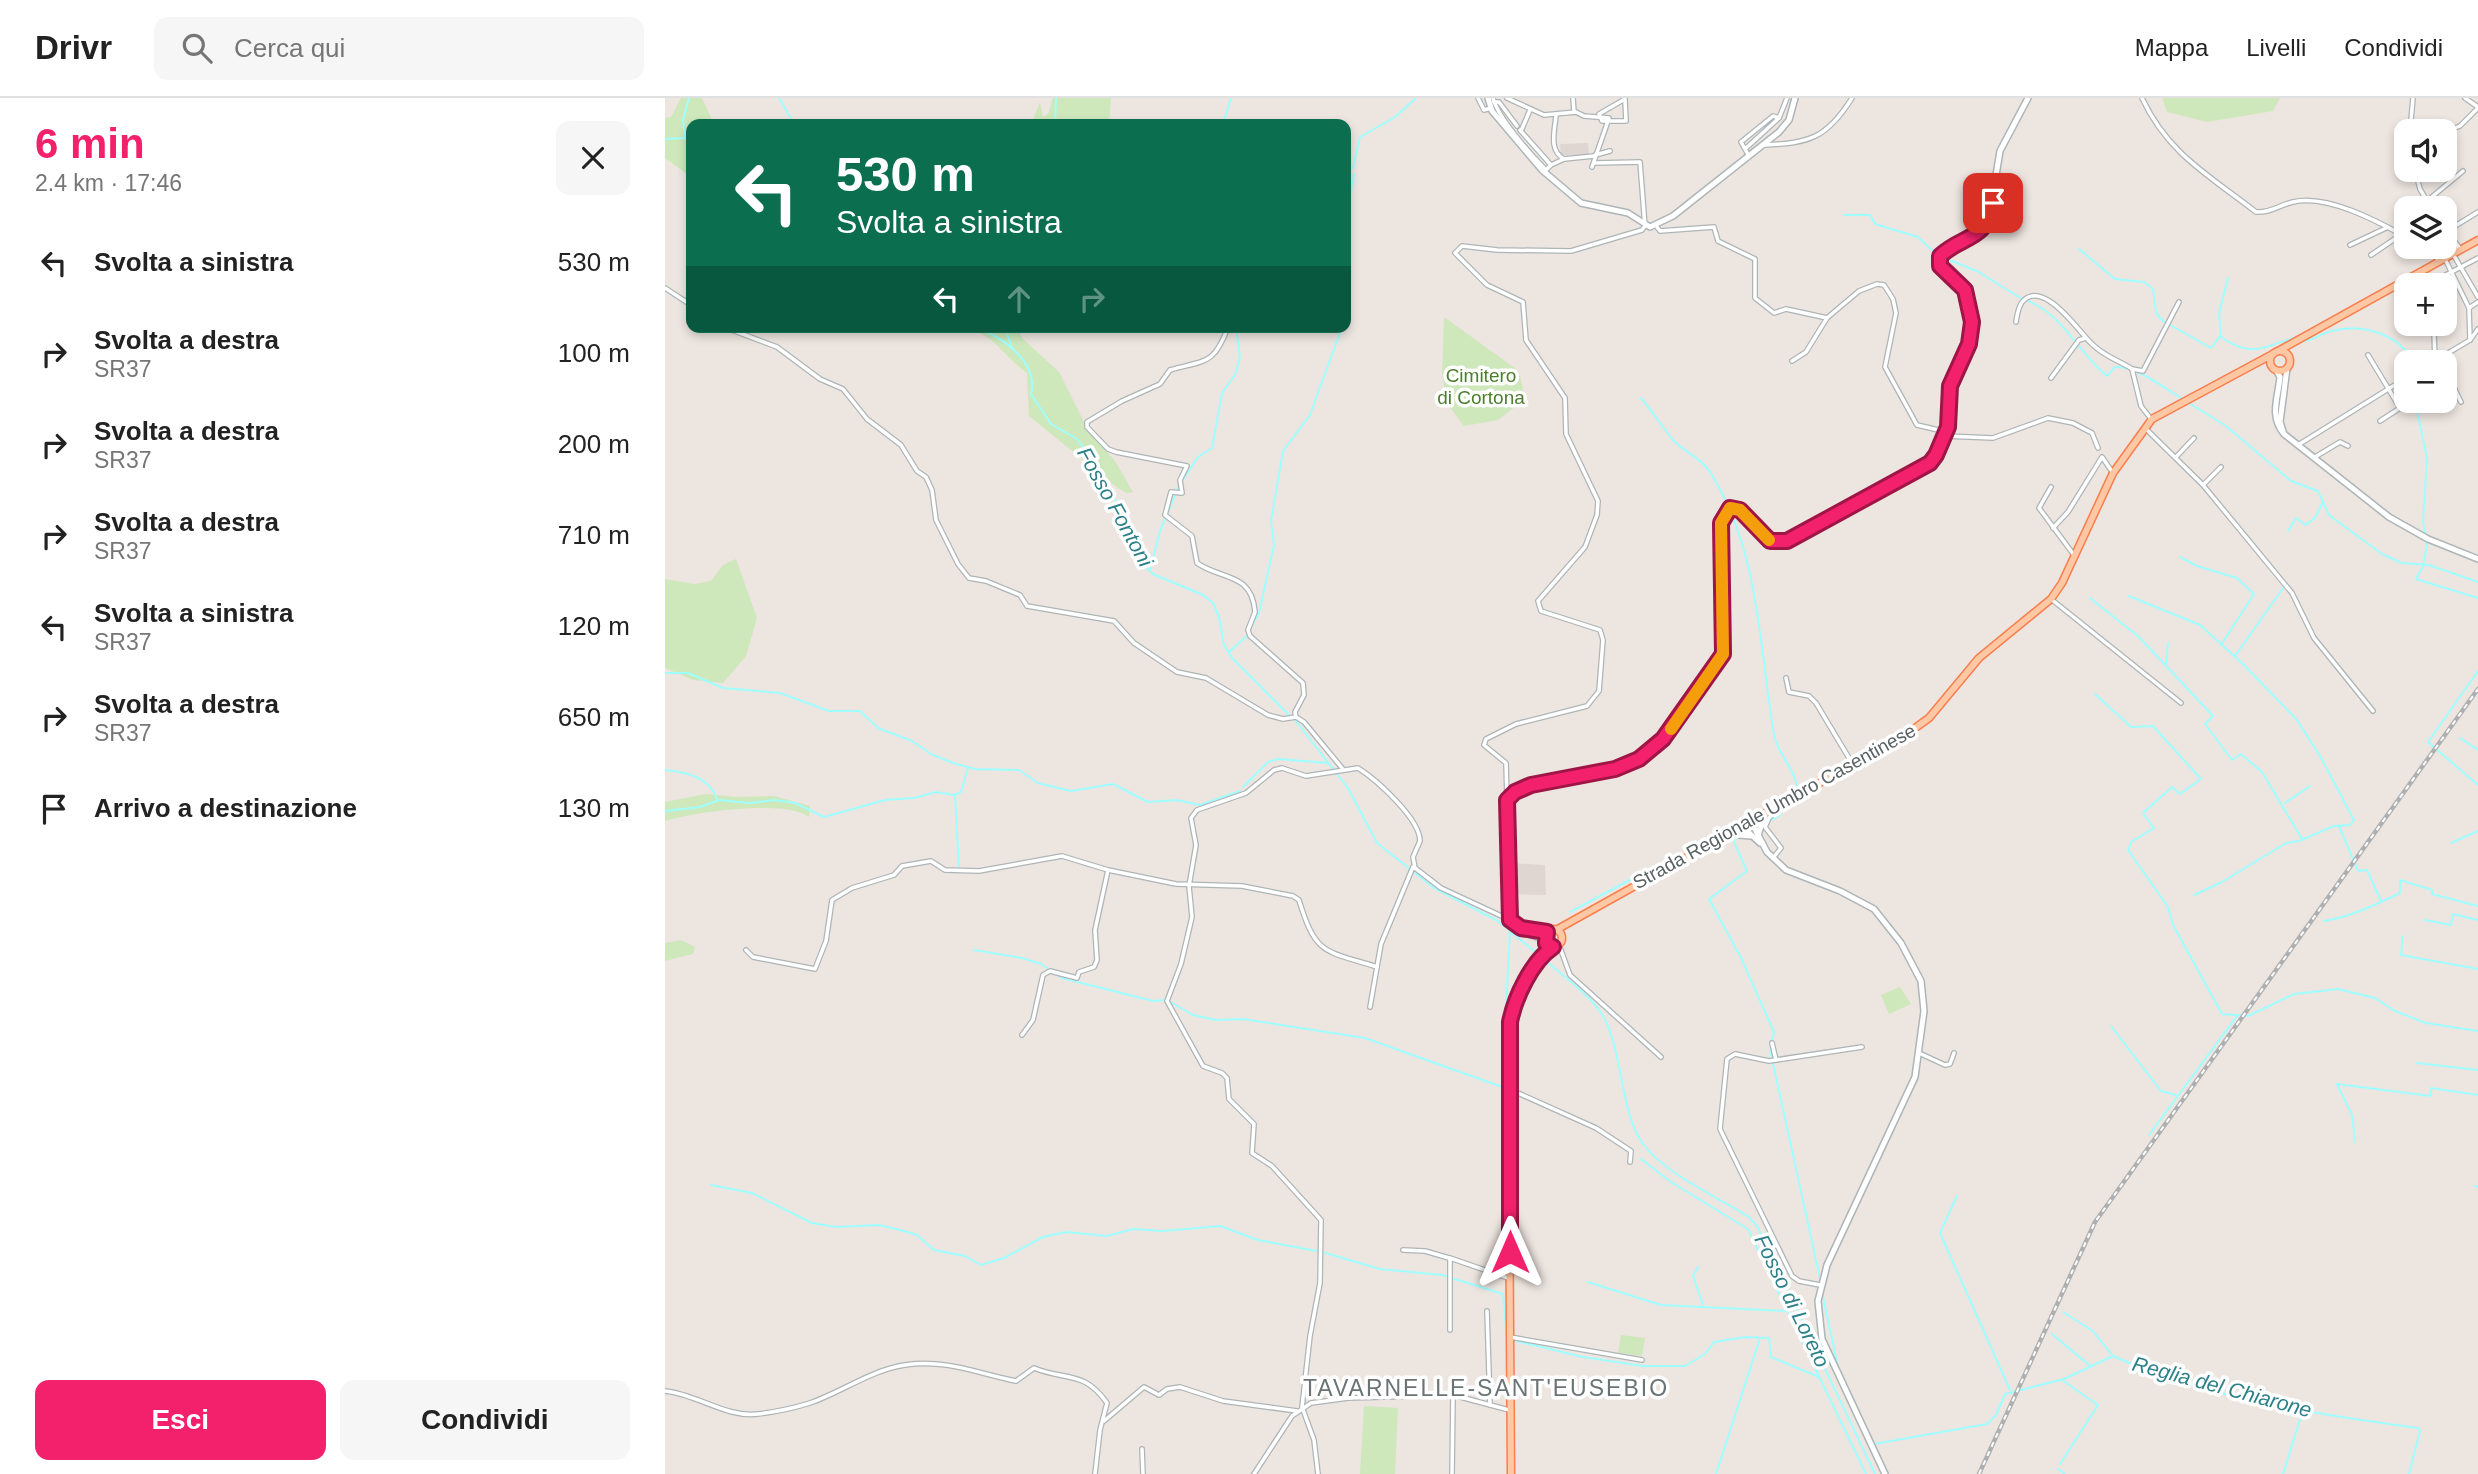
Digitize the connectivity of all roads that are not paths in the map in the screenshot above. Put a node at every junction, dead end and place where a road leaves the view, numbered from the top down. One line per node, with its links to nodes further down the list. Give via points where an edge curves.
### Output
1 (1478, 98): 13 (street, via 1484,110)
2 (1488, 98): 13 (main road)
3 (1506, 98): 12 (street); 14 (street)
4 (1573, 98): 17 (street)
5 (1787, 98): 19 (street)
6 (1795, 98): 25 (main road, via 1785,126)
7 (1852, 98): 25 (street, via 1818,138)
8 (2028, 98): 83 (main road, via 2000,151 1989,218 1978,234 1939,257 1943,270 1965,290 1972,322 1969,344 1950,386)
9 (2142, 98): 38 (street, via 2159,128 2199,172 2256,212 2293,202 2317,203 2347,209)
10 (2413, 98): 21 (street)
11 (2465, 98): 15 (street)
12 (1517, 100): 16 (street)
13 (1493, 103): 14 (street); 31 (street, via 1544,168); 36 (main road, via 1542,170 1581,203 1628,213)
14 (1501, 105): 24 (street)
15 (2478, 108): 23 (street)
16 (1530, 110): 18 (street); 24 (street)
17 (1574, 112): 18 (street); 20 (street)
18 (1556, 115): 30 (street, via 1553,145)
19 (1779, 118): 26 (street); 26 (street, via 1773,116 1746,137 1741,142)
20 (1602, 119): 22 (street); 22 (street, via 1599,114 1625,99 1626,121)
21 (2411, 119)
22 (1609, 120): 28 (street)
23 (2457, 127)
24 (1519, 129): 31 (street)
25 (1762, 145): 29 (main road)
26 (1745, 149): 29 (street)
27 (1610, 151): 28 (street)
28 (1594, 156): 30 (street); 36 (street, via 1593,165 1640,162)
29 (1749, 156): 37 (main road)
30 (1564, 159): 31 (street)
31 (1551, 165)
32 (2463, 171): 33 (street)
33 (2433, 196)
34 (2478, 212): 35 (street)
35 (2457, 223)
36 (1646, 226): 37 (main road); 105 (street, via 1571,251 1462,246 1455,253 1487,285 1523,302 1526,340 1565,398 1566,433 1598,501 1585,547 1538,601 1541,611 1600,630 1599,691 1587,706 1516,724 1486,739 1484,745 1506,764)
37 (1657, 227): 58 (street, via 1660,232 1714,227 1718,241 1755,259 1755,298 1765,308 1774,313 1786,309)
38 (2386, 228): 39 (street); 43 (street)
39 (2394, 231)
40 (2478, 240): 44 (main road, Strada Regionale Umbro Casentinese)
41 (2394, 241): 46 (street)
42 (2457, 244): 44 (street)
43 (2350, 245)
44 (2461, 250): 45 (main road, Strada Regionale Umbro Casentinese)
45 (2457, 252)
46 (2371, 255)
47 (2478, 258): 50 (street)
48 (2456, 259): 50 (street)
49 (2443, 260): 51 (street); 64 (main road, Strada Regionale Umbro Casentinese)
50 (2461, 266): 51 (street); 54 (street)
51 (2451, 271): 52 (street); 57 (street)
52 (2448, 273)
53 (665, 288): 55 (street)
54 (2478, 300): 57 (street)
55 (686, 301)
56 (2179, 302): 74 (street, via 2143,371)
57 (2469, 308): 65 (street)
58 (1827, 318): 70 (street, via 1806,352); 83 (street, via 1859,292 1884,285 1896,313 1885,367 1917,425)
59 (2016, 322): 63 (street, via 2023,301 2042,297)
60 (2478, 329): 65 (street)
61 (740, 333): 102 (street, via 777,347 820,379 843,389 867,419 901,445 926,477 936,520 969,578 1020,595 1032,608 1114,621 1134,643 1177,672 1206,678 1268,715)
62 (1225, 333): 102 (street, via 1217,353 1202,364 1170,370 1160,384 1122,401 1087,422 1087,427 1108,449 1187,466 1180,480 1182,493 1171,492 1165,515 1192,536 1197,564 1246,587 1255,612 1250,636 1303,683)
63 (2086, 338): 74 (street, via 2103,354); 75 (street, via 2078,340)
64 (2297, 339): 67 (main road, Strada Regionale Umbro Casentinese); 69 (main road)
65 (2470, 340): 66 (street)
66 (2454, 350)
67 (2276, 352): 69 (main road); 71 (main road, Strada Regionale Umbro Casentinese); 72 (main road)
68 (2368, 355): 77 (street)
69 (2289, 356): 73 (main road)
70 (1792, 361)
71 (2258, 362): 72 (main road); 80 (main road, Strada Regionale Umbro Casentinese)
72 (2274, 368): 73 (main road); 84 (main road, via 2280,377 2276,424)
73 (2287, 368): 84 (main road, via 2280,422)
74 (2133, 369): 80 (street, via 2141,406)
75 (2051, 378)
76 (2394, 386): 77 (street)
77 (2389, 389): 81 (street, via 2400,408); 86 (street)
78 (2457, 393): 79 (street)
79 (2461, 402)
80 (2152, 419): 82 (main road, Strada Regionale Umbro Casentinese)
81 (2380, 421)
82 (2145, 427): 89 (street); 92 (main road, Strada Regionale Umbro Casentinese)
83 (1946, 434): 88 (street, via 1993,439 2058,418 2092,433); 105 (main road, via 1930,463 1787,541 1770,541 1740,510 1730,508 1721,523 1723,654 1663,739 1639,759 1615,769 1531,785)
84 (2284, 434): 86 (main road)
85 (2193, 438): 89 (street)
86 (2298, 444): 90 (main road)
87 (2348, 446): 90 (street, via 2340,442)
88 (2098, 448)
89 (2176, 457): 93 (street)
90 (2314, 458): 97 (main road, via 2389,517)
91 (2221, 467): 93 (street)
92 (2113, 472): 95 (street, via 2102,457); 96 (main road, Strada Regionale Umbro Casentinese)
93 (2203, 485): 101 (street, via 2292,593 2315,638)
94 (2051, 486): 95 (street, via 2039,508)
95 (2053, 528): 96 (street)
96 (2074, 555): 98 (main road, Strada Regionale Umbro Casentinese)
97 (2478, 559)
98 (2051, 599): 100 (street); 103 (main road, Strada Regionale Umbro Casentinese, via 1979,659 1929,718)
99 (1786, 678): 103 (street, via 1789,692 1809,695 1816,703)
100 (2181, 702)
101 (2374, 711)
102 (1296, 717): 104 (street)
103 (1852, 763): 106 (main road, Strada Regionale Umbro Casentinese)
104 (1342, 768): 114 (street, via 1362,771 1401,806 1420,835); 116 (street, via 1306,776 1274,770 1246,793 1193,814 1196,845)
105 (1507, 800): 117 (main road)
106 (1781, 802): 107 (main road, Strada Regionale Umbro Casentinese); 113 (street, via 1765,827 1781,848)
107 (1767, 810): 108 (main road, Strada Regionale Umbro Casentinese); 110 (main road)
108 (1747, 823): 109 (main road, Strada Regionale Umbro Casentinese); 110 (main road); 111 (main road)
109 (1728, 834): 111 (main road); 118 (main road, Strada Regionale Umbro Casentinese)
110 (1758, 835): 112 (main road)
111 (1751, 836): 112 (main road)
112 (1760, 843): 113 (main road)
113 (1773, 858): 128 (main road, via 1794,876 1860,900 1883,918 1921,981 1924,1002)
114 (1413, 867): 117 (street, via 1441,888); 123 (street, via 1381,944)
115 (1108, 870): 116 (street); 122 (street, via 1062,856 979,871 945,870 931,861 902,866 894,875 852,888 832,900 815,969 753,957); 125 (street, via 1095,930 1094,967 1079,972 1077,978 1050,971 1043,975 1033,1020)
116 (1189, 886): 123 (street, via 1241,886 1293,896 1299,900 1304,922 1317,943 1330,952); 145 (street, via 1192,917 1168,1006 1203,1066 1227,1078 1230,1099 1254,1124 1251,1153 1272,1166 1321,1220 1320,1283)
117 (1512, 922): 120 (main road); 121 (main road)
118 (1566, 925): 119 (main road, Strada Regionale Umbro Casentinese); 121 (main road)
119 (1556, 930): 120 (main road); 121 (main road)
120 (1547, 932): 121 (main road)
121 (1553, 943): 130 (street, via 1570,975); 132 (main road, via 1512,1009)
122 (746, 950)
123 (1377, 967): 124 (street)
124 (1370, 1007)
125 (1023, 1035)
126 (1772, 1043): 131 (street)
127 (1862, 1047): 131 (street)
128 (1919, 1053): 129 (street, via 1945,1065); 137 (main road, via 1910,1091)
129 (1954, 1053)
130 (1661, 1057)
131 (1776, 1060): 137 (street, via 1730,1055 1720,1129 1792,1276)
132 (1509, 1093): 133 (street, via 1613,1136 1631,1152); 136 (main road)
133 (1630, 1162)
134 (1403, 1250): 135 (street)
135 (1450, 1258): 136 (street); 139 (street)
136 (1510, 1279): 140 (main road)
137 (1821, 1285): 155 (main road, via 1818,1319 1822,1339)
138 (1487, 1311): 144 (street)
139 (1450, 1330)
140 (1510, 1337): 141 (street); 146 (main road)
141 (1642, 1360)
142 (665, 1391): 147 (street, via 755,1415 812,1402 904,1365 938,1363 1016,1381 1034,1368 1092,1384 1107,1403)
143 (1453, 1395): 144 (street); 145 (street, via 1328,1399); 153 (street)
144 (1490, 1405): 146 (street)
145 (1300, 1409): 147 (street, via 1223,1401 1180,1387 1159,1395 1144,1387); 151 (street); 152 (street, via 1314,1440)
146 (1511, 1410): 154 (main road)
147 (1103, 1422): 149 (street)
148 (1142, 1449): 150 (street)
149 (1095, 1474)
150 (1143, 1474)
151 (1254, 1474)
152 (1318, 1474)
153 (1452, 1474)
154 (1511, 1474)
155 (1885, 1474)

